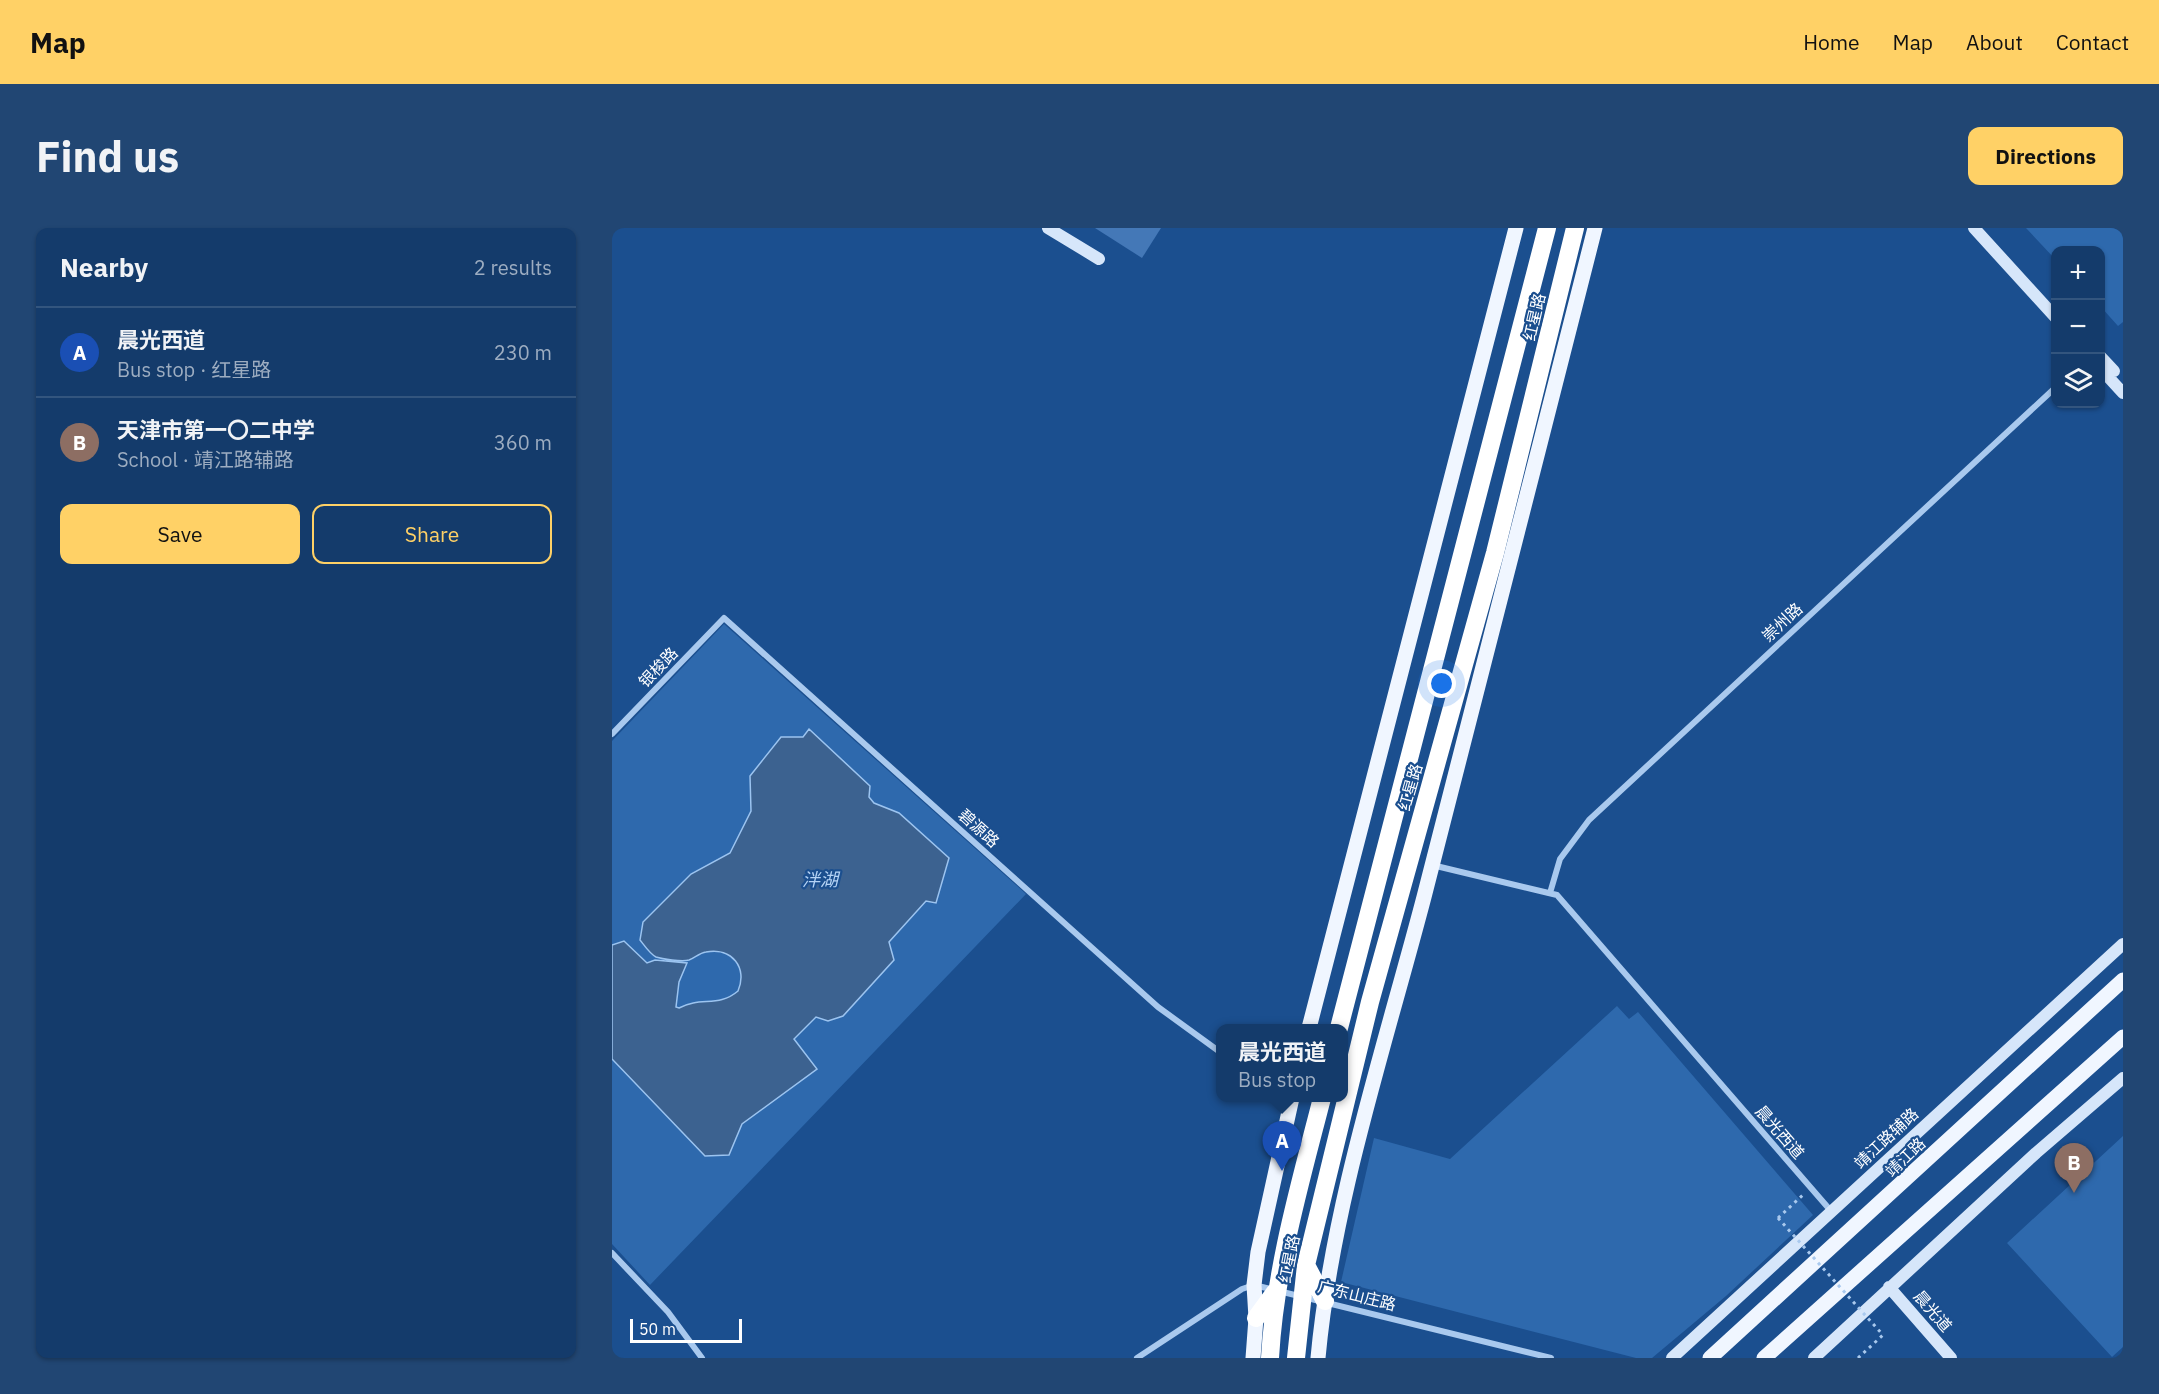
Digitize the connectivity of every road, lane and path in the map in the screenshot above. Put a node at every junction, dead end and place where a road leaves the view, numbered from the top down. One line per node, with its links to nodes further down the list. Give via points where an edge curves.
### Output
1 (1048, 228): 8 (street)
2 (1516, 228): 22 (main road)
3 (1547, 228): 23 (highway, 红星路)
4 (1575, 228): 27 (highway, 红星路, via 1496,553)
5 (1595, 228): 18 (main road)
6 (1974, 228): 10 (street)
7 (1984, 228): 9 (street)
8 (1099, 259)
9 (2051, 303)
10 (2051, 314)
11 (2105, 361): 13 (street)
12 (2105, 373): 15 (street)
13 (2123, 381)
14 (2051, 391): 19 (street, 崇州路, via 1589,820 1560,859)
15 (2123, 393)
16 (724, 618): 17 (street, 银梭路); 25 (street, 碧源路, via 1158,1007)
17 (612, 734)
18 (1432, 865): 19 (street, 晨光西道); 39 (main road, via 1347,1188)
19 (1550, 893): 31 (street, 晨光西道, via 1557,895)
20 (2123, 944): 32 (street, 靖江路辅路)
21 (2123, 980): 49 (main road, 靖江路)
22 (1310, 1024)
23 (1340, 1024)
24 (2123, 1037): 50 (main road)
25 (1216, 1048)
26 (2123, 1078): 36 (street)
27 (1348, 1092)
28 (1291, 1102): 35 (main road)
29 (1321, 1102): 37 (highway, 红星路)
30 (1346, 1102): 34 (highway, 红星路)
31 (1811, 1188): 32 (street, 晨光西道); 52 (path, bridge, via 1778,1218 1882,1335)
32 (1831, 1212): 48 (street, 靖江路辅路)
33 (612, 1253): 41 (street, via 668,1312)
34 (1306, 1265): 38 (highway, 红星路); 39 (highway)
35 (1254, 1285): 37 (street, 广东山庄路); 40 (main road); 42 (street)
36 (1889, 1287): 51 (street); 53 (street, 晨光道)
37 (1276, 1290): 38 (street, 广东山庄路); 40 (highway); 44 (highway, 红星路)
38 (1302, 1296): 39 (street, 广东山庄路); 45 (highway, 红星路)
39 (1324, 1301): 46 (main road); 47 (street, 广东山庄路)
40 (1256, 1318): 43 (main road)
41 (702, 1358)
42 (1137, 1358)
43 (1253, 1358)
44 (1270, 1358)
45 (1296, 1358)
46 (1318, 1358)
47 (1551, 1358)
48 (1672, 1358)
49 (1710, 1358)
50 (1764, 1358)
51 (1814, 1358)
52 (1858, 1358)
53 (1951, 1358)

